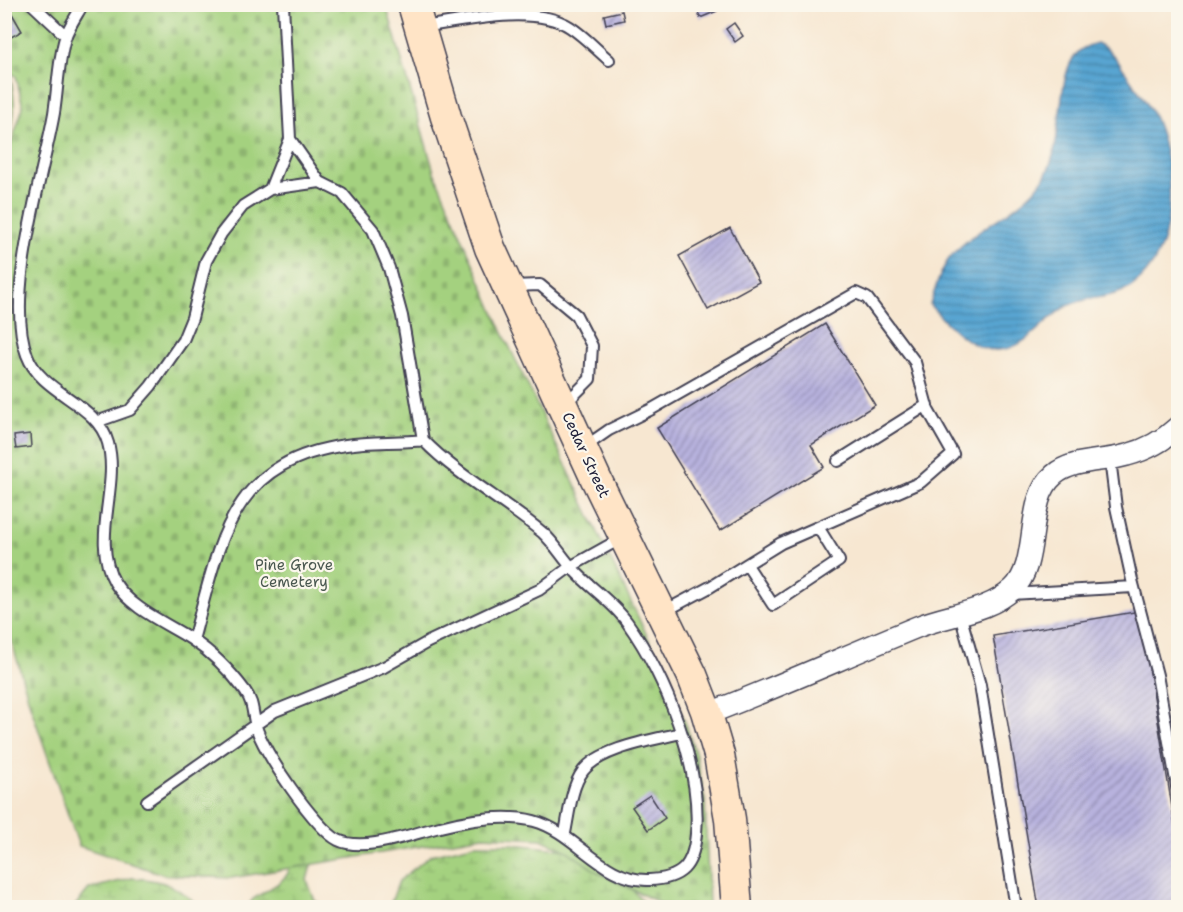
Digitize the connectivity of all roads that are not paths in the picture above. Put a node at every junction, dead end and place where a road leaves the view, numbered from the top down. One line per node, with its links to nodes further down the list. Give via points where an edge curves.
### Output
1 (32, 4): 5 (lane)
2 (83, 4): 5 (lane)
3 (283, 4): 7 (lane)
4 (416, 16): 6 (lane, via 539,16 568,26); 10 (main road, Cedar Street, via 490,248)
5 (66, 36): 13 (lane, via 28,236 21,285 21,327 26,354 40,378)
6 (609, 60)
7 (291, 139): 8 (lane); 9 (lane)
8 (320, 182): 9 (lane); 15 (lane, via 342,193 359,211 373,230 389,268 402,316)
9 (270, 189): 13 (lane, via 243,206 221,234 206,261 183,340 151,386 130,410)
10 (508, 286): 11 (main road, Cedar Street); 11 (lane, via 540,285 576,315 592,346 590,379)
11 (563, 405): 16 (main road, Cedar Street)
12 (927, 405): 16 (lane, via 915,362 867,298 856,293 609,430); 18 (lane); 19 (lane, via 953,454 921,482)
13 (99, 421): 27 (lane, via 108,442 111,466 106,513 109,569 117,586 134,602)
14 (1179, 427): 17 (street, via 1150,447)
15 (423, 440): 22 (lane, via 495,500 539,530 559,549); 27 (lane, via 347,445 307,453 273,469 245,495 226,525)
16 (582, 449): 20 (main road, Cedar Street)
17 (1110, 459): 23 (lane); 24 (street, via 1064,468 1052,477 1042,494 1024,571)
18 (838, 461)
19 (819, 527): 21 (lane, via 782,543); 21 (lane, via 839,561 773,605)
20 (625, 536): 22 (lane); 25 (main road, Cedar Street)
21 (747, 565): 25 (lane)
22 (570, 567): 29 (lane, via 539,590 384,667 275,711); 30 (lane, via 626,621 650,662)
23 (1133, 586): 24 (lane); 31 (lane, via 1157,675)
24 (1006, 594): 26 (street)
25 (662, 612): 28 (main road, Cedar Street)
26 (960, 614): 28 (street, via 919,626); 35 (lane, via 980,685)
27 (193, 640): 29 (lane, via 246,692 254,705)
28 (707, 714): 34 (main road, Cedar Street, via 730,819)
29 (256, 726): 32 (lane); 33 (lane, via 269,757 299,800 336,839 360,844 446,825 512,819 533,821)
30 (681, 733): 33 (lane, via 617,750 594,761 582,772); 33 (lane, via 694,780 697,817 694,851 686,869 670,877 628,878 597,861)
31 (1179, 792)
32 (147, 801)
33 (565, 833)
34 (737, 908)
35 (1016, 908)

